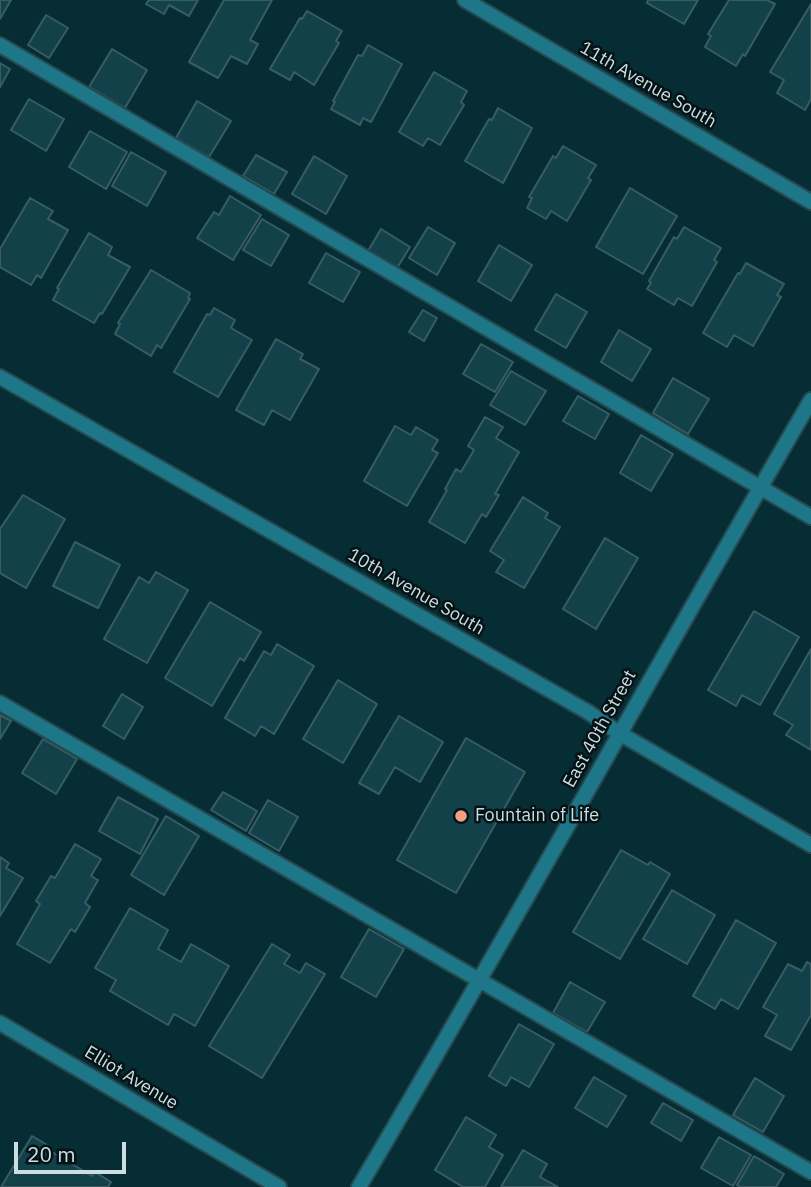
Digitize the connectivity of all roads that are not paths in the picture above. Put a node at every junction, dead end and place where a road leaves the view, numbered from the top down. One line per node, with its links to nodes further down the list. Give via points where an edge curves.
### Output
1 (465, 0): 3 (street, 11th Avenue South)
2 (0, 45): 6 (street)
3 (811, 202)
4 (0, 377): 9 (street, 10th Avenue South)
5 (811, 400): 6 (street, East 40th Street)
6 (760, 488): 7 (street); 9 (street, East 40th Street)
7 (811, 517)
8 (0, 703): 11 (street)
9 (619, 733): 10 (street, 10th Avenue South); 11 (street, East 40th Street)
10 (811, 845)
11 (480, 981): 13 (street); 15 (street, East 40th Street)
12 (0, 1023): 14 (street, Elliot Avenue)
13 (811, 1172)
14 (279, 1187)
15 (359, 1187)

